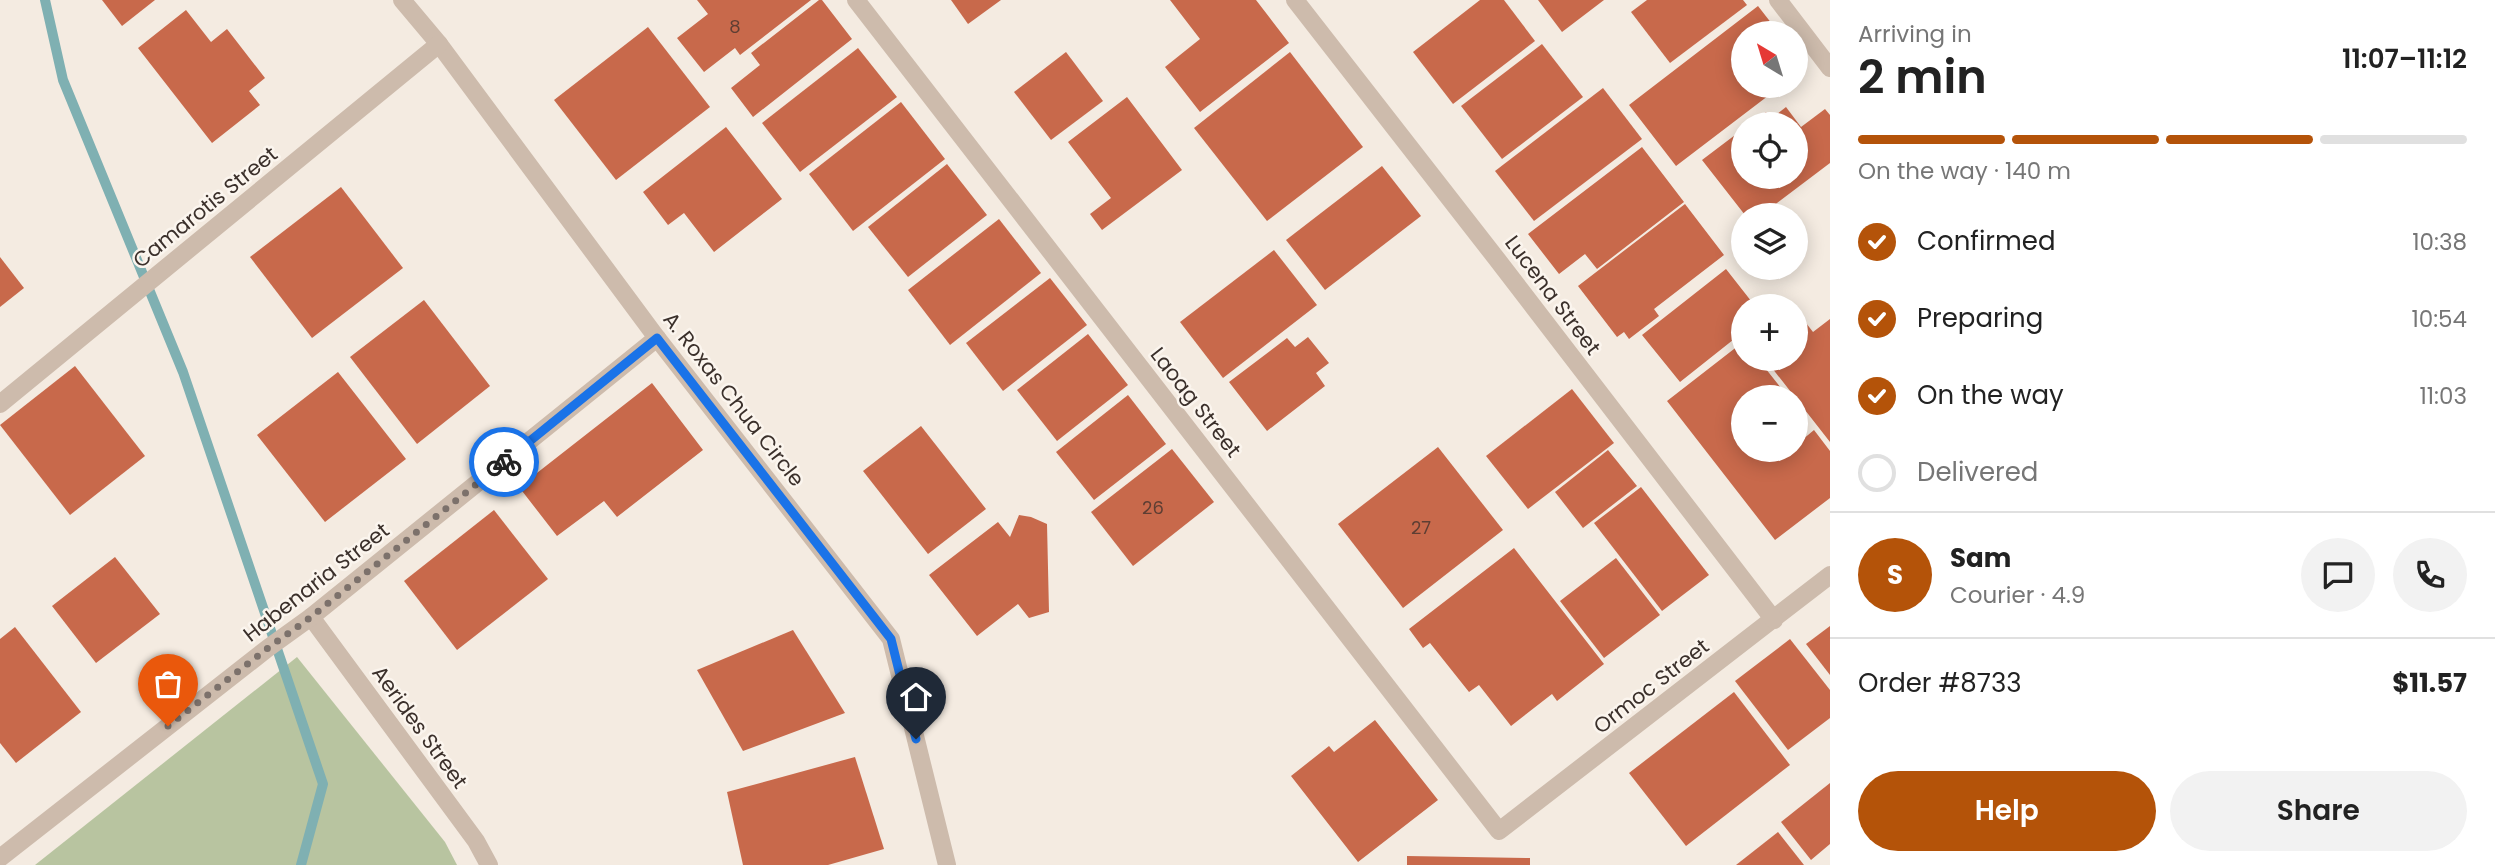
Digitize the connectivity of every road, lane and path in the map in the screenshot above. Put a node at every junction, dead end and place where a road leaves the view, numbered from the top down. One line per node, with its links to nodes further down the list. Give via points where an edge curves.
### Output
1 (402, 0): 5 (street, A. Roxas Chua Circle)
2 (856, 0): 12 (street, Laoag Street)
3 (1295, 0): 11 (street, Lucena Street)
4 (1778, 0): 6 (street)
5 (439, 44): 7 (street, A. Roxas Chua Circle); 8 (street, Camarotis Street)
6 (1830, 68)
7 (657, 338): 10 (street, Habenaria Street); 15 (street, A. Roxas Chua Circle, via 891,639)
8 (0, 404)
9 (1830, 575): 11 (street, Ormoc Street)
10 (311, 617): 13 (street, Habenaria Street); 14 (street, Aerides Street)
11 (1773, 620): 12 (street, Ormoc Street)
12 (1499, 831)
13 (0, 858)
14 (489, 865)
15 (947, 865)

